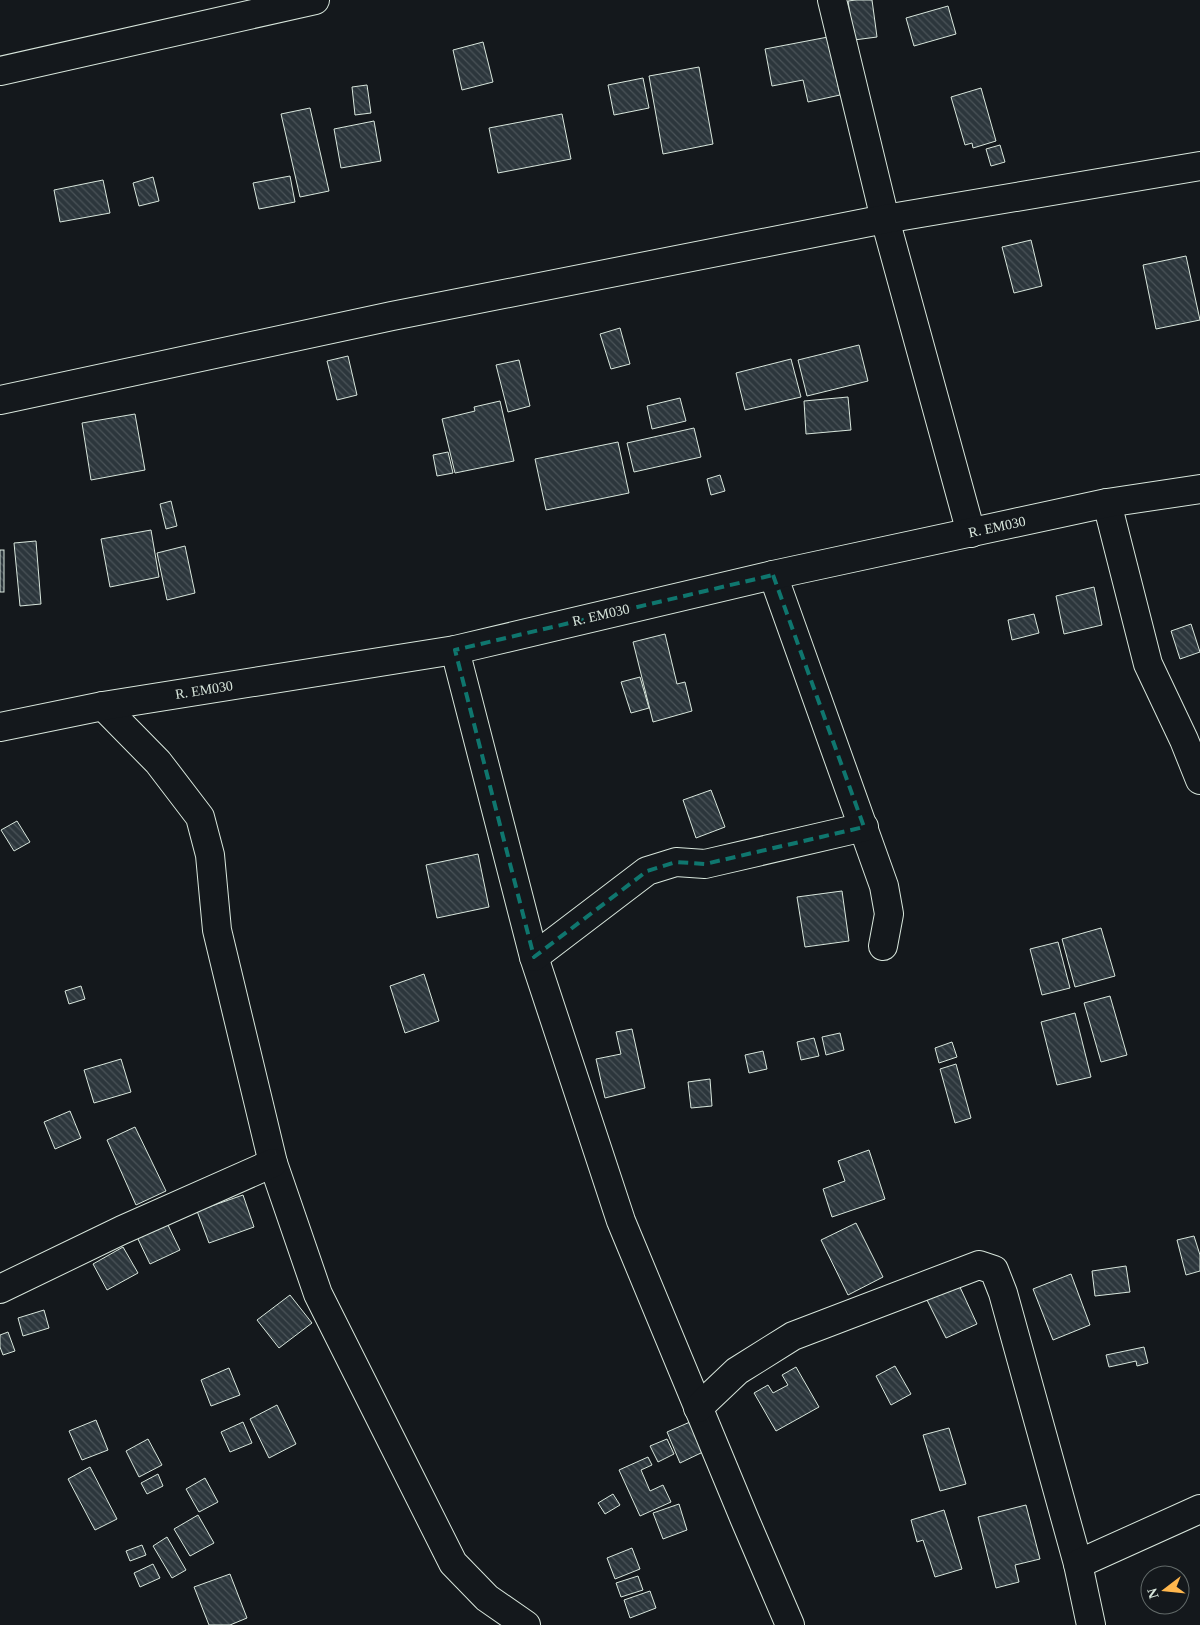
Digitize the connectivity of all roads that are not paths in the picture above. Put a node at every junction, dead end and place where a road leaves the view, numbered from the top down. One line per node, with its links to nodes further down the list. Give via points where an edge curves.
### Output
1 (315, 0): 3 (street)
2 (832, 0): 5 (street)
3 (0, 71)
4 (1200, 166): 5 (street)
5 (885, 219): 6 (street, via 392,316); 9 (street)
6 (0, 400)
7 (1200, 488): 8 (street, R. EM030)
8 (1107, 503): 9 (street, R. EM030); 14 (street, via 1148,664)
9 (971, 533): 10 (street, R. EM030)
10 (773, 575): 11 (street, R. EM030); 15 (street)
11 (455, 650): 12 (street, R. EM030); 17 (street)
12 (103, 706): 13 (street, R. EM030); 18 (street, via 158,762 200,817 210,855 217,930)
13 (0, 727)
14 (1200, 780)
15 (864, 827): 16 (street, via 884,886 889,914); 17 (street, via 705,864 676,862 647,871)
16 (883, 946)
17 (534, 957): 20 (street, via 621,1221)
18 (273, 1163): 19 (street); 23 (street, via 318,1294 453,1563 487,1598)
19 (0, 1289)
20 (698, 1408): 22 (street, via 737,1372 793,1336 979,1265 994,1270); 24 (street)
21 (1200, 1509): 22 (street)
22 (1078, 1564): 25 (street)
23 (526, 1625)
24 (790, 1625)
25 (1091, 1625)

